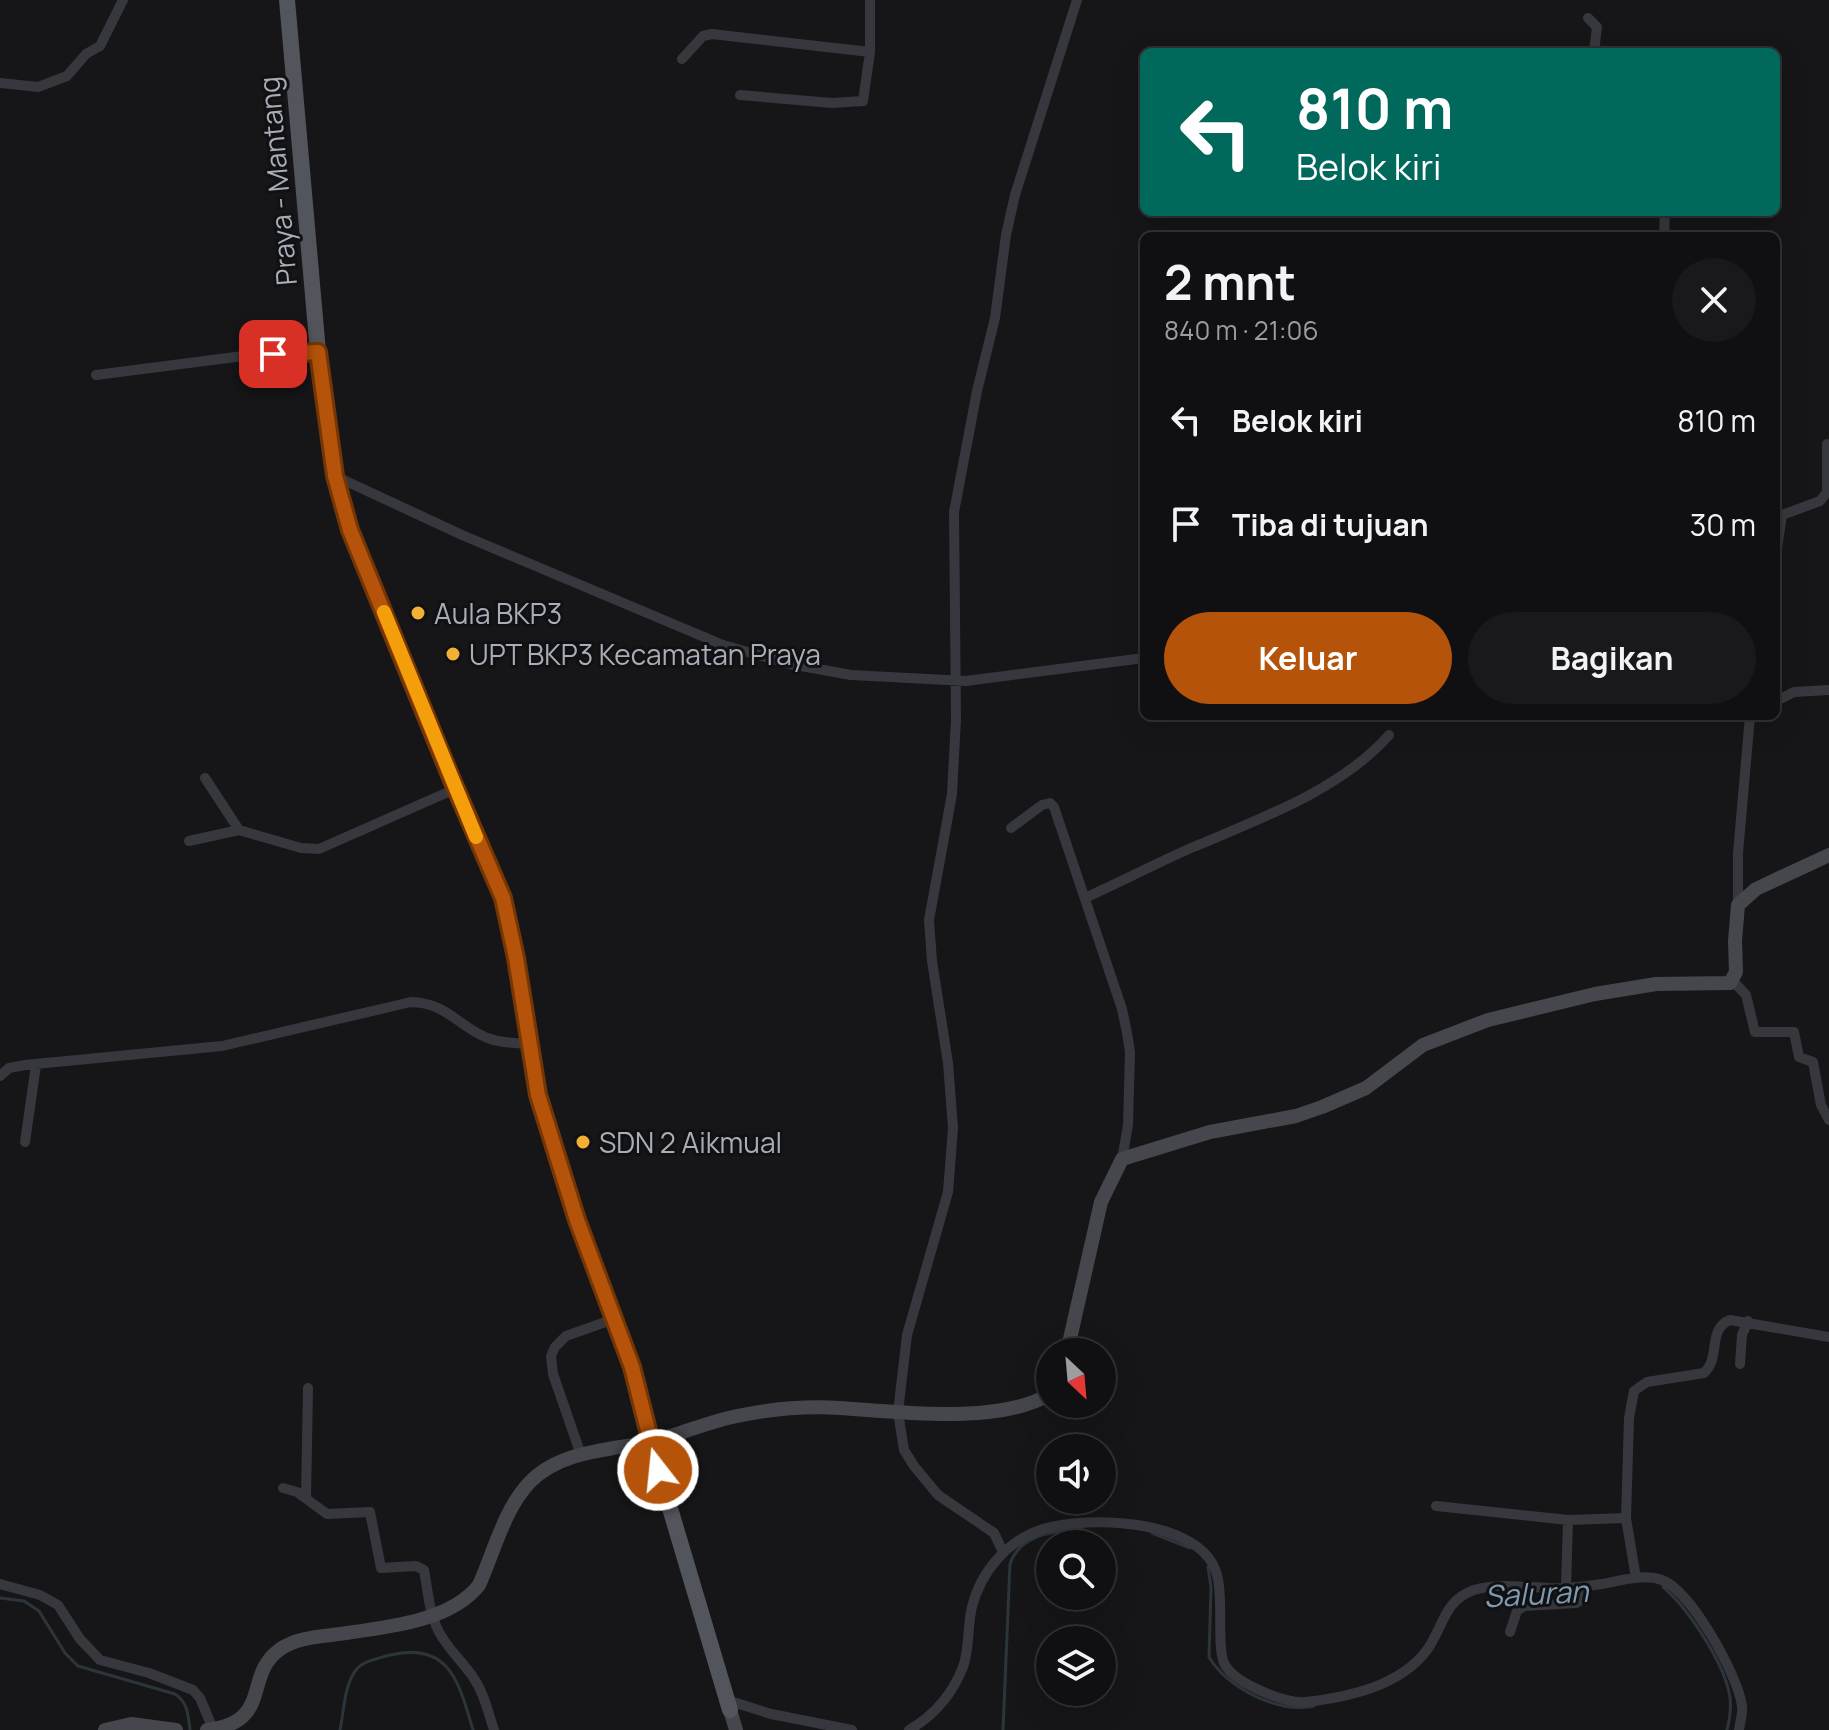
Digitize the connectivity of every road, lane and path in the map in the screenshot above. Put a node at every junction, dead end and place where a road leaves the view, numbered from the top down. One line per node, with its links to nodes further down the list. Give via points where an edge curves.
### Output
1 (123, 0): 9 (street, via 100,46 60,81 38,87)
2 (287, 0): 11 (main road, Praya - Mantang)
3 (870, 0): 7 (street)
4 (1077, 0): 17 (street, via 1015,195 954,512)
5 (1588, 18): 6 (street, via 1597,27)
6 (1594, 48)
7 (870, 52): 8 (street, via 712,34 703,36); 10 (street, via 861,102)
8 (682, 59)
9 (0, 83)
10 (740, 95)
11 (318, 352): 12 (street); 14 (main road, Praya - Mantang)
12 (96, 375)
13 (1827, 444): 15 (street, via 1825,497)
14 (335, 476): 17 (street, via 723,645 851,675); 23 (main road, Praya - Mantang, via 350,530)
15 (1780, 515)
16 (1140, 659): 17 (street)
17 (954, 681): 44 (street, via 952,794 929,920 953,1128 948,1192 907,1335)
18 (1829, 690): 19 (street, via 1794,692)
19 (1780, 699)
20 (1751, 720): 29 (street)
21 (1389, 735): 28 (street, via 1350,770 1274,812)
22 (205, 778): 25 (street)
23 (455, 789): 25 (street, via 319,849); 31 (main road, Praya - Mantang, via 503,898)
24 (1011, 828): 28 (street, via 1050,803)
25 (239, 830): 26 (street)
26 (189, 841)
27 (1829, 855): 29 (street, via 1756,889)
28 (1085, 898): 36 (street, via 1122,1009 1130,1052)
29 (1738, 905): 30 (street)
30 (1733, 981): 34 (street, via 1746,995 1755,1032 1794,1032 1799,1057 1813,1062); 36 (street, via 1595,994 1488,1020 1423,1045 1366,1088 1322,1107)
31 (529, 1044): 32 (street, via 486,1038 440,1008 411,1002 222,1046); 37 (main road, Praya - Mantang, via 538,1095)
32 (36, 1065): 33 (street); 35 (street)
33 (3, 1070)
34 (1829, 1120)
35 (25, 1142)
36 (1122, 1159): 40 (street, via 1101,1202)
37 (614, 1319): 45 (main road, Praya - Mantang); 46 (street, via 566,1336 551,1356)
38 (1748, 1321): 39 (street); 41 (street); 50 (street, via 1730,1320 1720,1326 1713,1362 1704,1373 1647,1382 1634,1391)
39 (1829, 1337)
40 (1070, 1338)
41 (1740, 1364)
42 (308, 1388): 48 (street)
43 (1036, 1400): 44 (street, via 1022,1407 950,1414)
44 (898, 1412): 45 (street, via 771,1411 734,1416); 52 (street, via 904,1450 914,1466 938,1495 994,1533)
45 (650, 1441): 46 (street); 59 (main road, Praya - Mantang)
46 (581, 1455): 57 (street, via 561,1461 530,1482 516,1500 479,1585 454,1607)
47 (283, 1488): 48 (street)
48 (306, 1498): 57 (street, via 327,1514 370,1512 379,1566 421,1567)
49 (1436, 1506): 51 (street)
50 (1626, 1518): 51 (street); 53 (street)
51 (1568, 1520): 55 (street)
52 (1003, 1552): 55 (street, via 1047,1528 1102,1521 1191,1541 1208,1555 1218,1577 1225,1665 1246,1682 1297,1702 1365,1690 1397,1676 1430,1646 1453,1603 1473,1590); 65 (street, via 972,1607 964,1664 955,1684 925,1721)
53 (1636, 1578): 56 (street); 66 (street, via 1670,1584 1710,1632 1737,1687)
54 (0, 1584): 62 (street, via 58,1605 100,1660 193,1690)
55 (1566, 1588): 56 (street)
56 (1582, 1592): 58 (street, via 1570,1605 1524,1606)
57 (432, 1615): 62 (street, via 288,1645 271,1658 247,1714); 63 (street, via 445,1643 473,1676)
58 (1510, 1632)
59 (732, 1717): 64 (street, via 771,1714)
60 (105, 1730): 61 (street, via 131,1724)
61 (176, 1730)
62 (210, 1730)
63 (494, 1730)
64 (852, 1730)
65 (909, 1730)
66 (1739, 1730)

